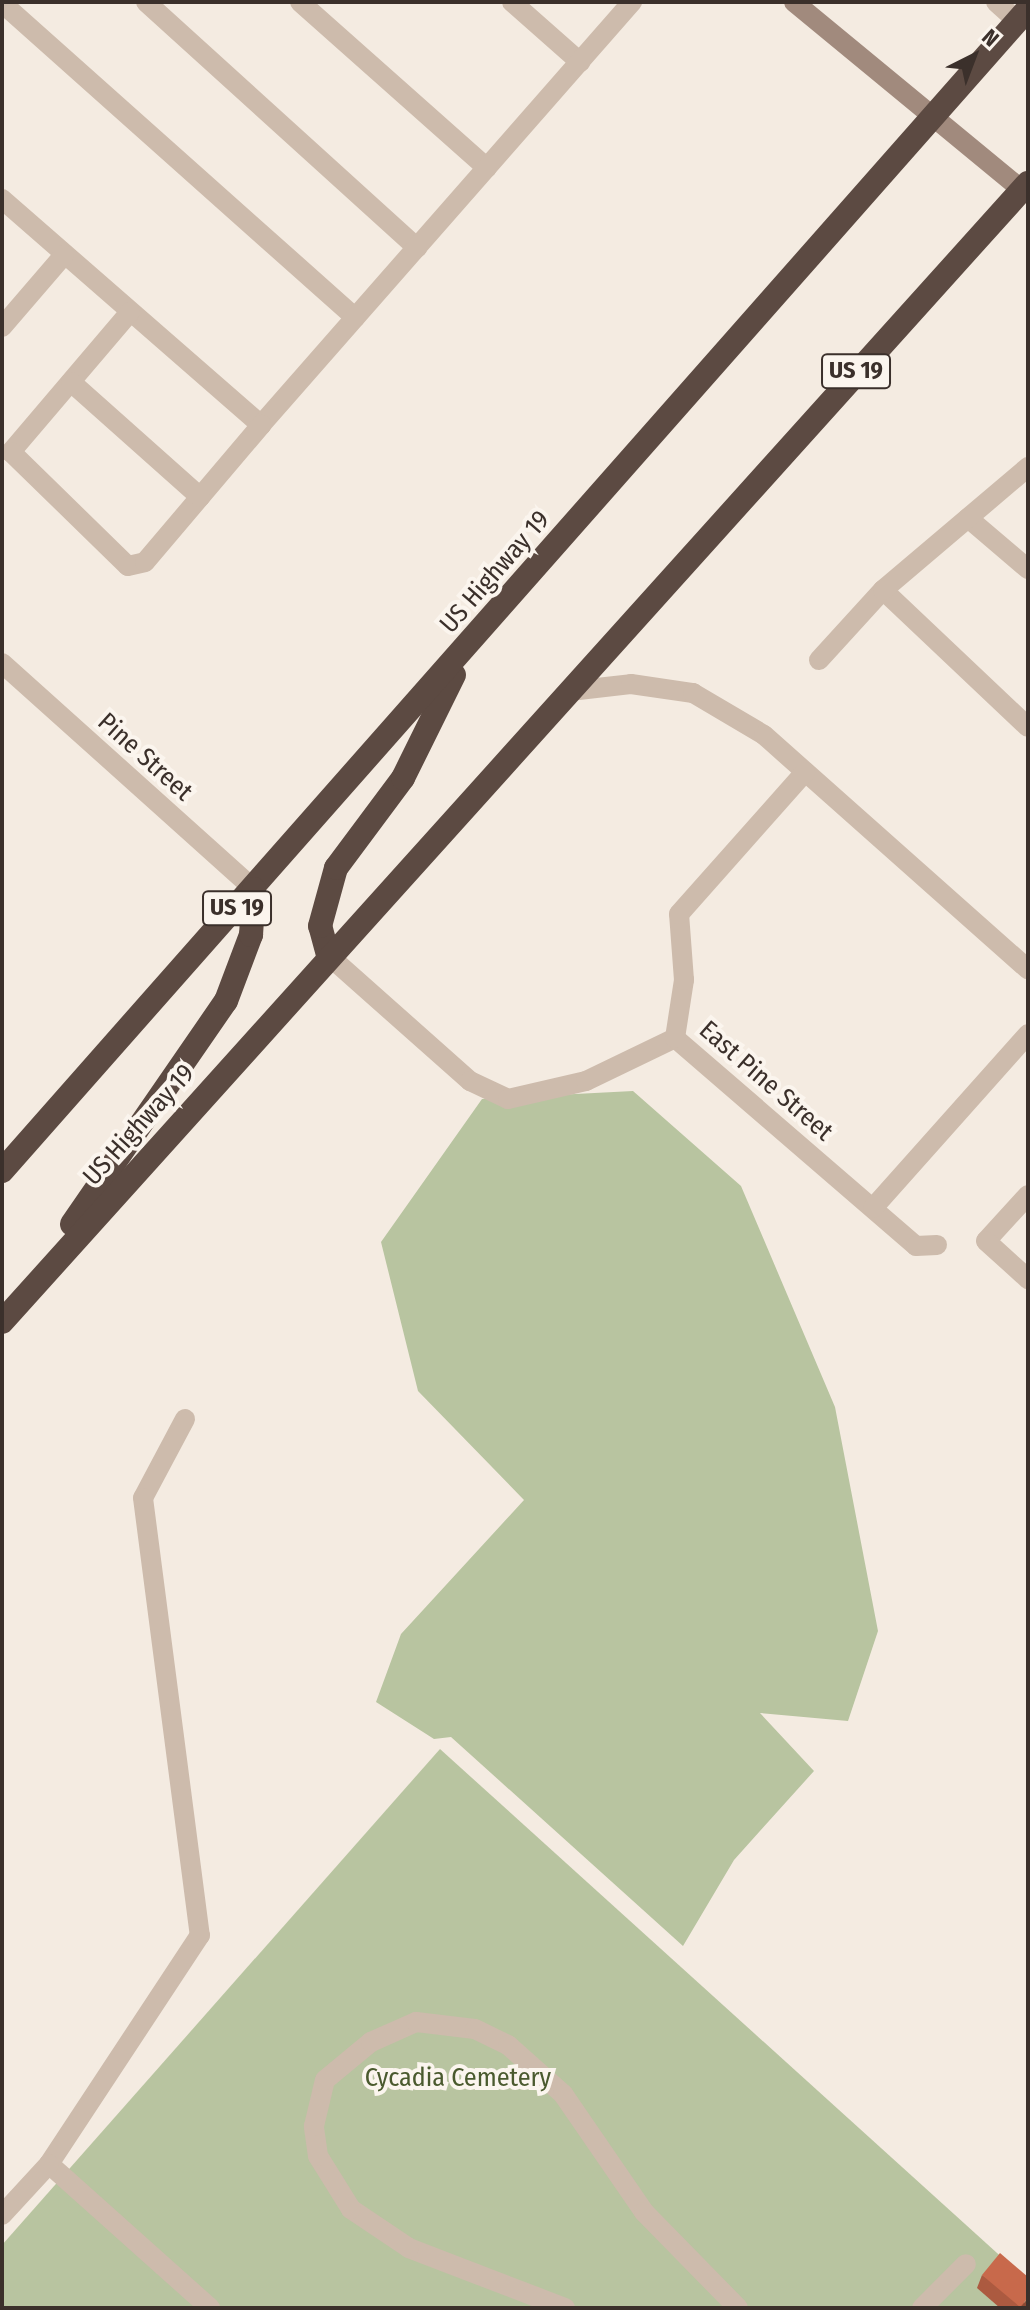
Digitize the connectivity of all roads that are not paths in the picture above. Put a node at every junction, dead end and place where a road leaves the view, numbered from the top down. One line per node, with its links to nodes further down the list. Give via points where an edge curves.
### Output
1 (146, 2): 14 (street)
2 (300, 2): 11 (street)
3 (512, 2): 9 (street)
4 (632, 2): 9 (street)
5 (794, 2): 10 (street)
6 (996, 2): 8 (street)
7 (2, 3): 17 (street)
8 (1023, 15): 10 (highway, US Highway 19 / US 19)
9 (580, 62): 11 (street)
10 (934, 115): 12 (street); 26 (highway, US Highway 19 / US 19)
11 (487, 168): 14 (street)
12 (1026, 189): 29 (highway, US Highway 19 / US 19)
13 (2, 199): 15 (street)
14 (417, 248): 17 (street)
15 (64, 255): 16 (street); 18 (street)
16 (130, 312): 19 (street); 20 (street)
17 (355, 318): 20 (street)
18 (2, 327)
19 (71, 382): 22 (street); 22 (street, via 11,452 128,566 145,562)
20 (261, 425): 22 (street)
21 (1028, 467): 23 (street)
22 (200, 497)
23 (968, 518): 24 (street); 25 (street)
24 (1028, 569)
25 (883, 590): 27 (street); 30 (street)
26 (470, 644): 32 (highway, US Highway 19 / US 19); 33 (highway, via 403,778 336,868 320,926)
27 (819, 660)
28 (2, 663): 32 (street, Pine Street)
29 (570, 691): 31 (street, via 631,684 693,693 764,735); 33 (highway, US Highway 19 / US 19)
30 (1028, 727)
31 (805, 772): 34 (street); 36 (street, via 679,914 684,980)
32 (254, 889): 37 (highway, US Highway 19 / US 19); 42 (highway, via 251,935 226,1001)
33 (328, 955): 36 (street, East Pine Street, via 470,1081 508,1099 586,1081); 42 (highway, US Highway 19 / US 19)
34 (1028, 969)
35 (1028, 1034): 39 (street)
36 (675, 1038): 39 (street, East Pine Street)
37 (2, 1171)
38 (1028, 1195): 41 (street, via 981,1242)
39 (873, 1208): 40 (street, East Pine Street, via 916,1246)
40 (937, 1245)
41 (1028, 1279)
42 (22, 1300): 43 (highway, US Highway 19 / US 19)
43 (2, 1322)
44 (185, 1419): 45 (street, via 143,1498 200,1935)
45 (49, 2164): 46 (street); 48 (street)
46 (2, 2215)
47 (966, 2264): 51 (street)
48 (210, 2308)
49 (565, 2308): 50 (street, via 409,2248 351,2209 318,2156 314,2126 325,2080 371,2042 416,2022 475,2029 508,2045 563,2094 644,2212)
50 (738, 2308)
51 (922, 2308)

